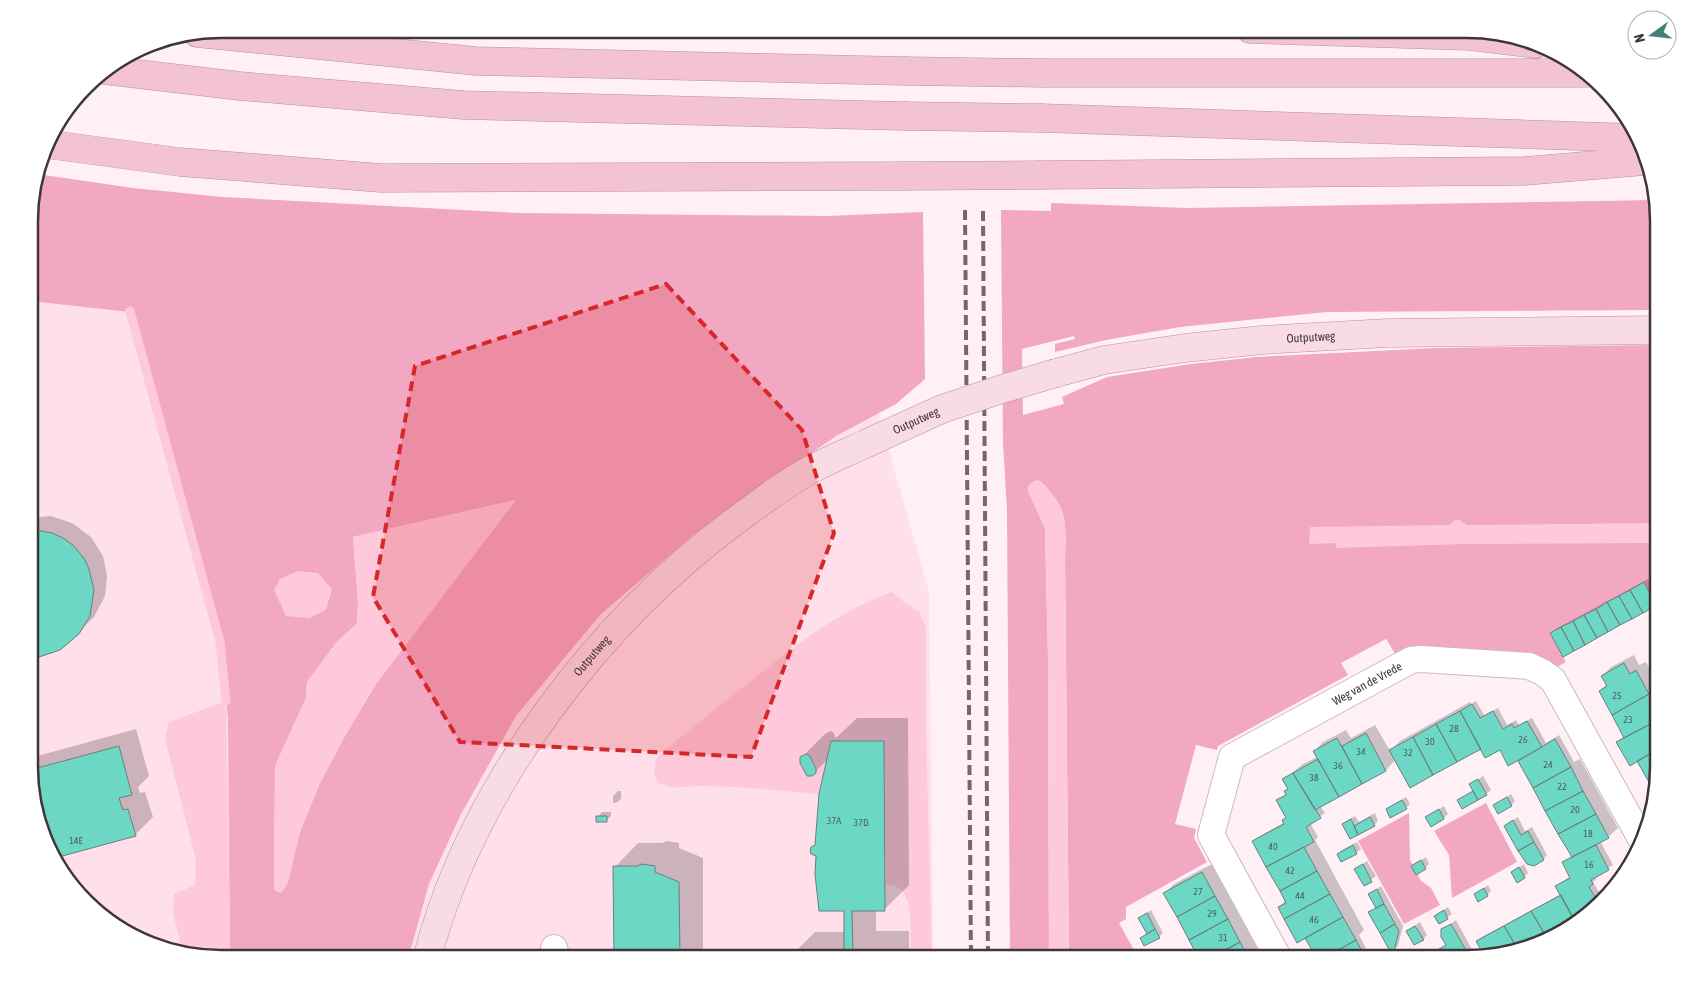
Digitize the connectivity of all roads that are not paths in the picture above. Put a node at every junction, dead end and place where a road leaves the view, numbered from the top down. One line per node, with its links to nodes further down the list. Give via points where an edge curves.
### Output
1 (247, 38): 3 (highway, bridge, via 476,61 1042,73)
2 (114, 71): 4 (highway, bridge, via 240,86 463,105 1041,118)
3 (1575, 73)
4 (1630, 138)
5 (53, 145): 6 (highway, bridge, via 180,162 381,178 1524,171)
6 (1640, 161)
7 (1650, 330): 9 (main road, Outputweg, bridge, via 1388,334 1262,340 1104,360 942,409 814,468 721,531 665,578 556,700 508,770 465,850)
8 (1638, 833): 10 (street, Weg van de Vrede, via 1553,680 1530,666 1411,660 1232,757 1211,836)
9 (429, 950)
10 (1273, 950)

